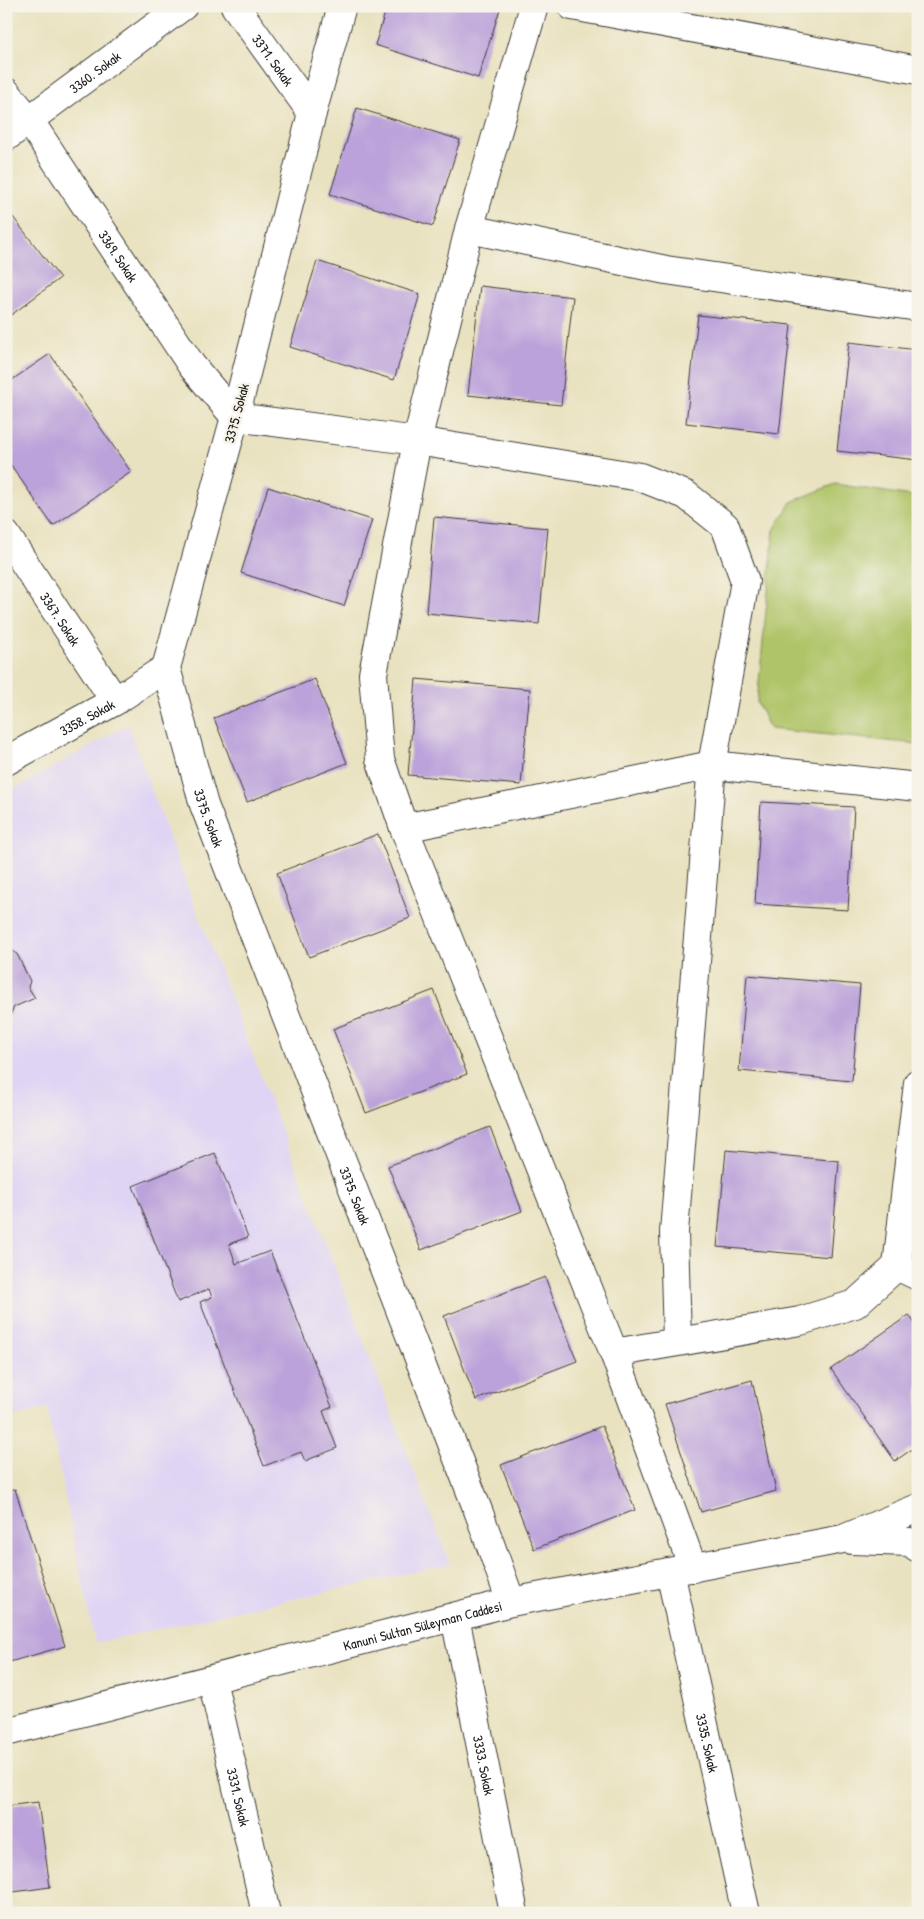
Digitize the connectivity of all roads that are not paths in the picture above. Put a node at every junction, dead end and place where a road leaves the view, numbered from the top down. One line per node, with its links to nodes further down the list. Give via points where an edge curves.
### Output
1 (183, 6): 9 (street, 3360. Sokak)
2 (236, 6): 8 (street, 3371. Sokak)
3 (342, 6): 8 (street, 3375. Sokak)
4 (534, 6): 11 (street, 3335. Sokak)
5 (572, 6): 6 (street)
6 (918, 70)
7 (6, 92): 9 (street, 3369. Sokak)
8 (312, 113): 13 (street, 3375. Sokak)
9 (29, 120): 10 (street, 3360. Sokak); 13 (street, 3369. Sokak, via 192,366)
10 (6, 137)
11 (469, 229): 12 (street, via 666,270); 14 (street, 3335. Sokak)
12 (918, 307)
13 (235, 417): 14 (street); 16 (street, 3375. Sokak)
14 (417, 441): 19 (street, via 640,477 686,495 725,526 745,581); 21 (street, 3335. Sokak, via 373,674 380,759)
15 (6, 535): 17 (street, 3367. Sokak)
16 (166, 668): 17 (street, 3358. Sokak); 30 (street, 3375. Sokak, via 204,805 480,1513)
17 (115, 701): 18 (street, 3358. Sokak)
18 (6, 762)
19 (712, 765): 20 (street); 21 (street); 24 (street, via 674,1232)
20 (918, 787)
21 (404, 828): 25 (street, 3335. Sokak)
22 (918, 1083): 23 (street)
23 (907, 1271): 24 (street, via 855,1304 800,1321)
24 (677, 1341): 25 (street)
25 (614, 1353): 29 (street, 3335. Sokak)
26 (918, 1508): 27 (street)
27 (843, 1539): 28 (street, via 910,1542); 29 (street, Kanuni Sultan Süleyman Caddesi)
28 (918, 1548)
29 (682, 1570): 30 (street, Kanuni Sultan Süleyman Caddesi); 36 (street, 3335. Sokak)
30 (511, 1602): 31 (street, Kanuni Sultan Süleyman Caddesi)
31 (455, 1617): 32 (street, Kanuni Sultan Süleyman Caddesi); 35 (street, 3333. Sokak)
32 (212, 1680): 33 (street, Kanuni Sultan Süleyman Caddesi); 34 (street, 3331. Sokak)
33 (6, 1732)
34 (266, 1913)
35 (514, 1913)
36 (746, 1913)

